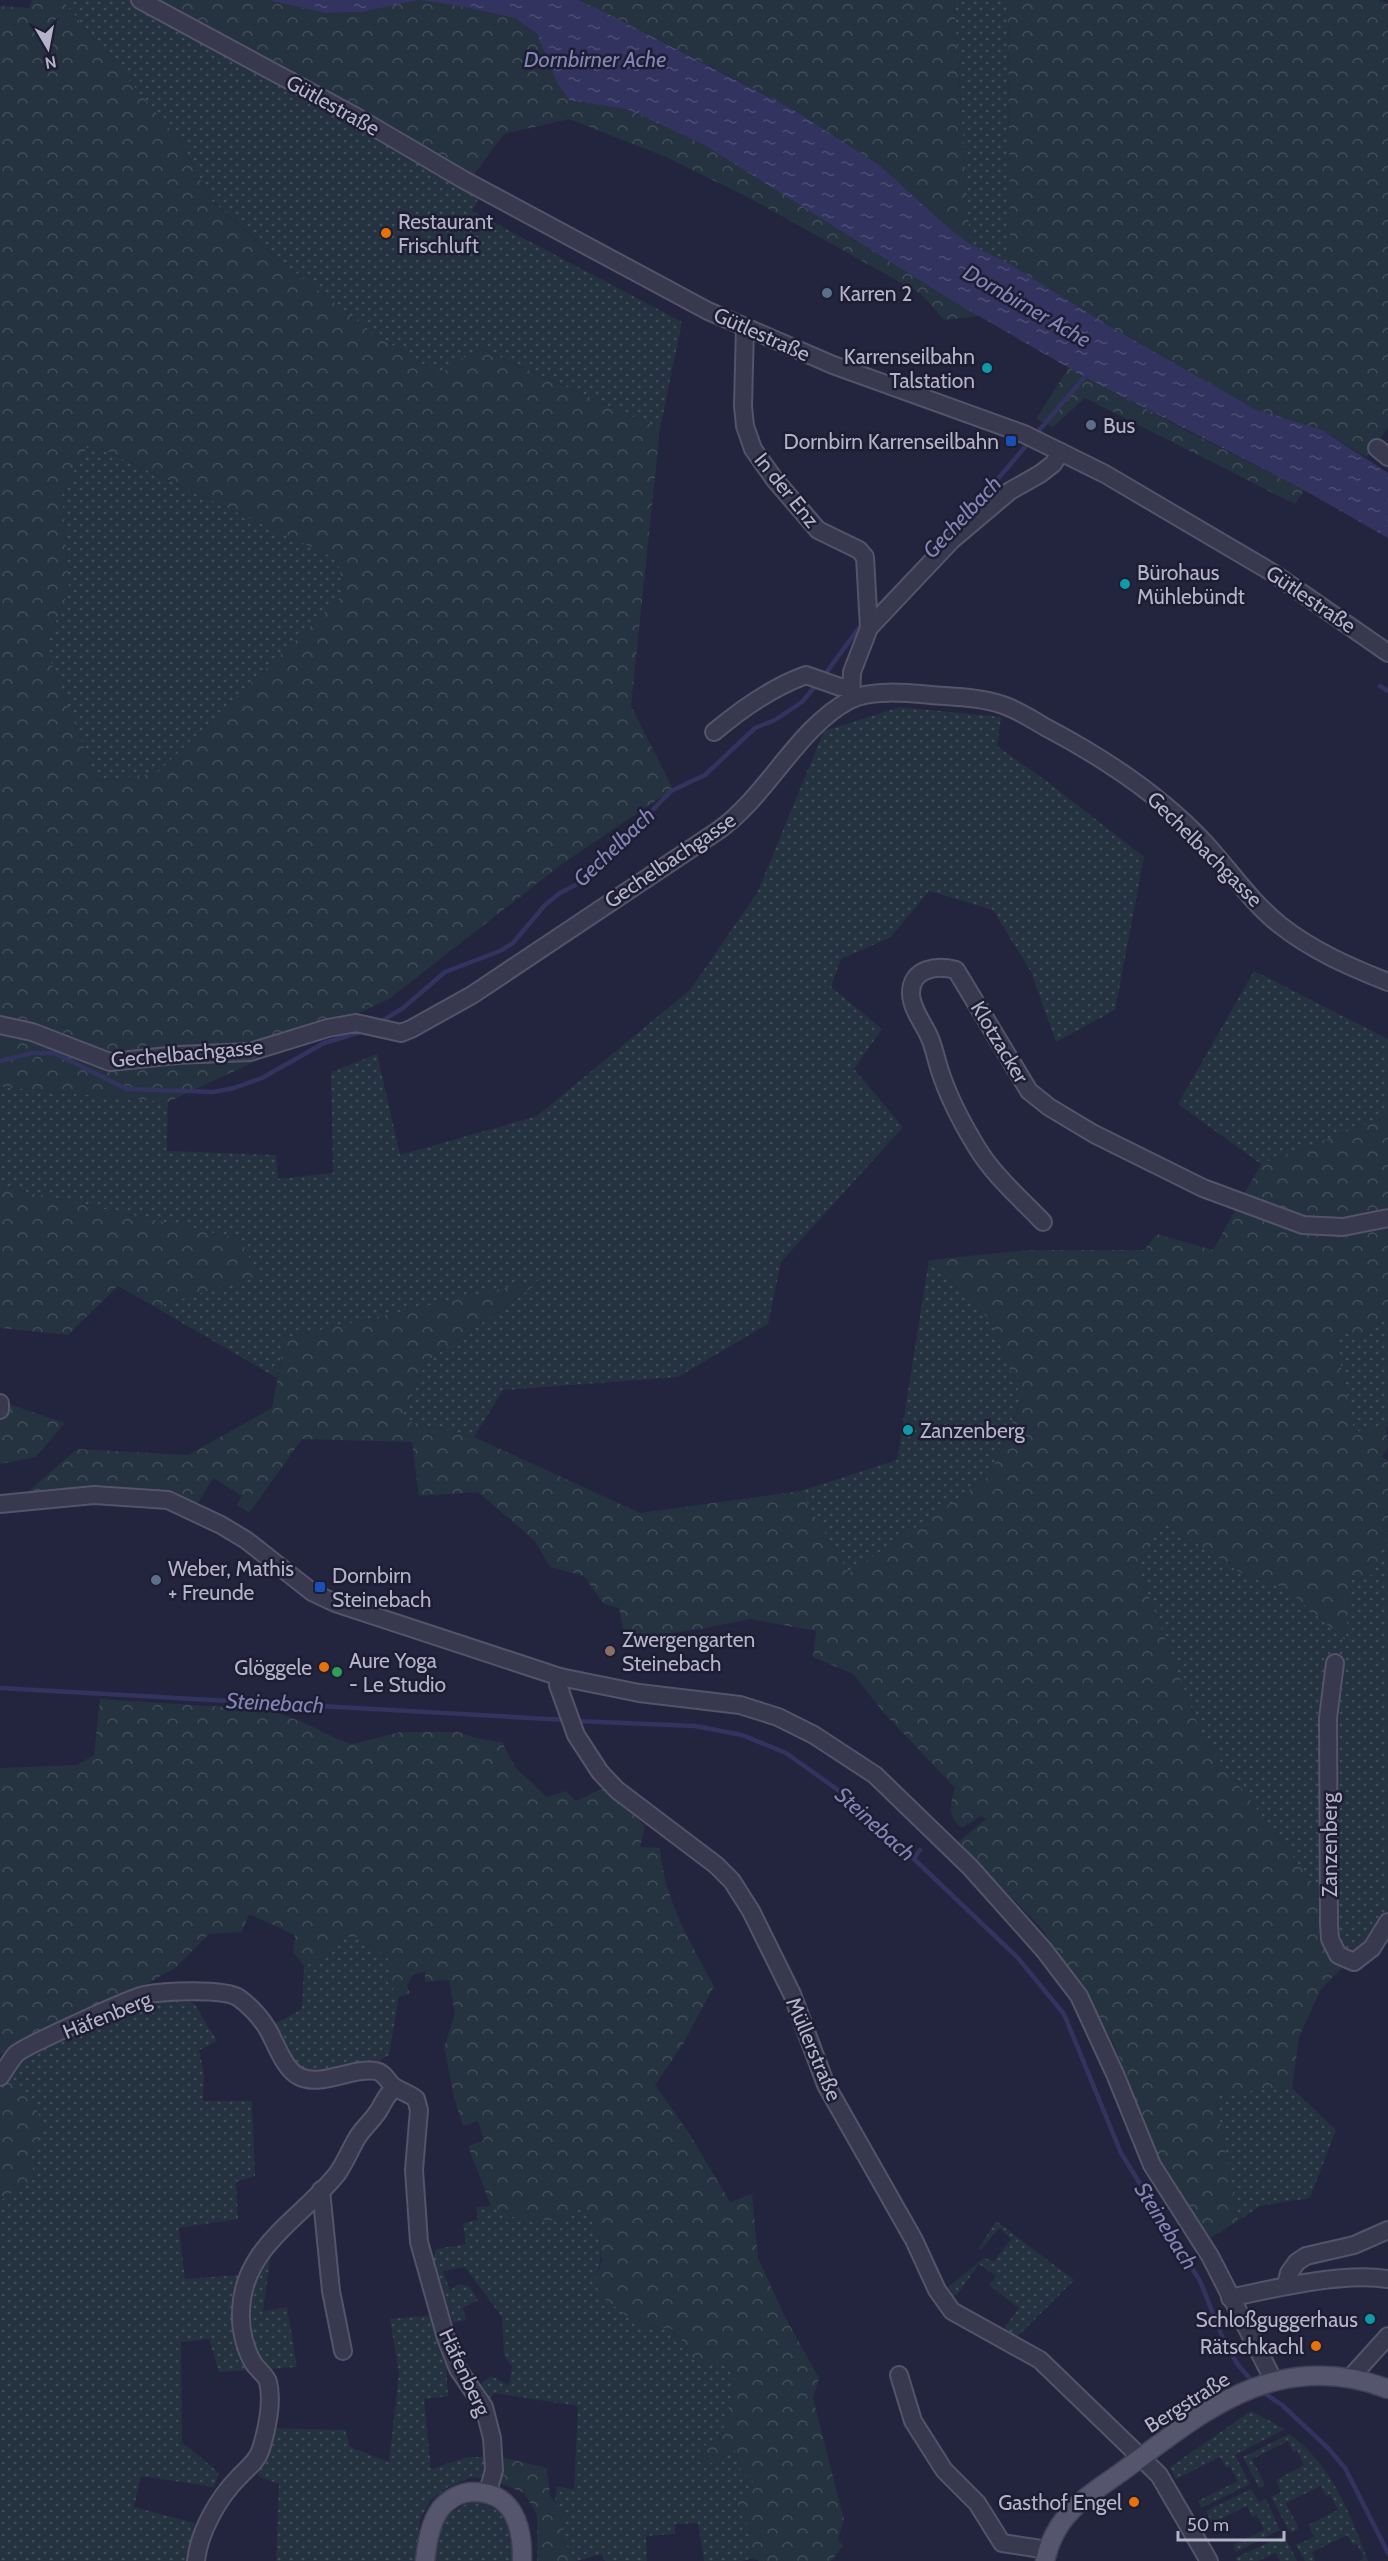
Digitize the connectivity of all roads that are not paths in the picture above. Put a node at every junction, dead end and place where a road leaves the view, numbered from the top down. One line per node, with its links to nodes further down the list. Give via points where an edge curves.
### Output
1 (140, 0): 2 (street, Gütlestraße, via 641,276)
2 (745, 327): 3 (street, Gütlestraße, via 833,365 1024,434); 4 (street, In der Enz, via 743,406 753,449 818,531 859,549 865,557)
3 (1062, 452): 4 (street, In der Enz, via 1053,464 1010,491 952,540); 5 (street, Gütlestraße, via 1257,563)
4 (867, 620): 6 (street, In der Enz, via 852,672)
5 (1388, 653)
6 (851, 693): 7 (street, via 806,675 729,719); 8 (street, Gechelbachgasse, via 966,698 1004,705 1024,715 1120,771 1157,798 1202,840 1279,924 1335,960); 9 (street, Gechelbachgasse, via 817,724 749,804 719,830 442,1014 401,1033 356,1023 250,1052 110,1062 32,1032)
7 (714, 732)
8 (1388, 982)
9 (0, 1025)
10 (1388, 1218): 11 (street, Klotzacker, via 1343,1227 1303,1225 1203,1188 1094,1134 1029,1091 956,970 943,966 928,968 913,983 911,994 952,1100 976,1147)
11 (1043, 1222)
12 (0, 1403): 13 (street)
13 (0, 1410)
14 (0, 1504): 16 (street, via 94,1495 168,1500 246,1540 312,1592 335,1603)
15 (1335, 1663): 17 (street, Zanzenberg, via 1328,1718 1330,1940 1338,1955 1354,1962 1372,1948)
16 (560, 1677): 24 (street, via 639,1693 740,1705 778,1717 814,1735 883,1782 970,1867 1079,1996 1152,2165 1210,2256); 31 (street, Müllerstraße, via 558,1685 574,1730 617,1790 716,1865 738,1891 792,1994 826,2085 952,2311 1040,2360)
17 (1388, 1922)
18 (0, 2077): 19 (street, Häfenberg, via 17,2053 144,1995 218,1992 237,1996 251,2008 298,2076 317,2080 378,2071)
19 (395, 2088): 20 (street, via 358,2136 336,2175); 32 (street, Häfenberg, via 416,2099 419,2109 414,2170 419,2242 458,2369 484,2407 492,2438 494,2470)
20 (321, 2190): 26 (street, via 331,2292); 34 (street, via 266,2245 246,2278 240,2313 242,2330 252,2361 267,2379 267,2422 261,2451 213,2514 198,2546)
21 (1388, 2230): 23 (street, via 1354,2245 1306,2256 1289,2273)
22 (1388, 2280): 23 (street, via 1373,2277)
23 (1286, 2285): 24 (street)
24 (1230, 2298): 29 (street)
25 (1388, 2336): 28 (street)
26 (342, 2351)
27 (899, 2375): 33 (street, Bergstraße, via 913,2421 944,2470 976,2503 1002,2543)
28 (1350, 2378): 29 (main road, Bergstraße, via 1311,2375); 30 (main road, Bergstraße)
29 (1270, 2383): 31 (main road, Bergstraße, via 1210,2410)
30 (1388, 2389)
31 (1140, 2457): 33 (main road, Bergstraße, via 1072,2510 1057,2531); 37 (street, Müllerstraße, via 1159,2475)
32 (488, 2492): 35 (main road, via 468,2492 441,2508 433,2522); 36 (main road, via 503,2500 514,2515 522,2538)
33 (1047, 2556)
34 (196, 2561)
35 (425, 2561)
36 (522, 2561)
37 (1209, 2561)

